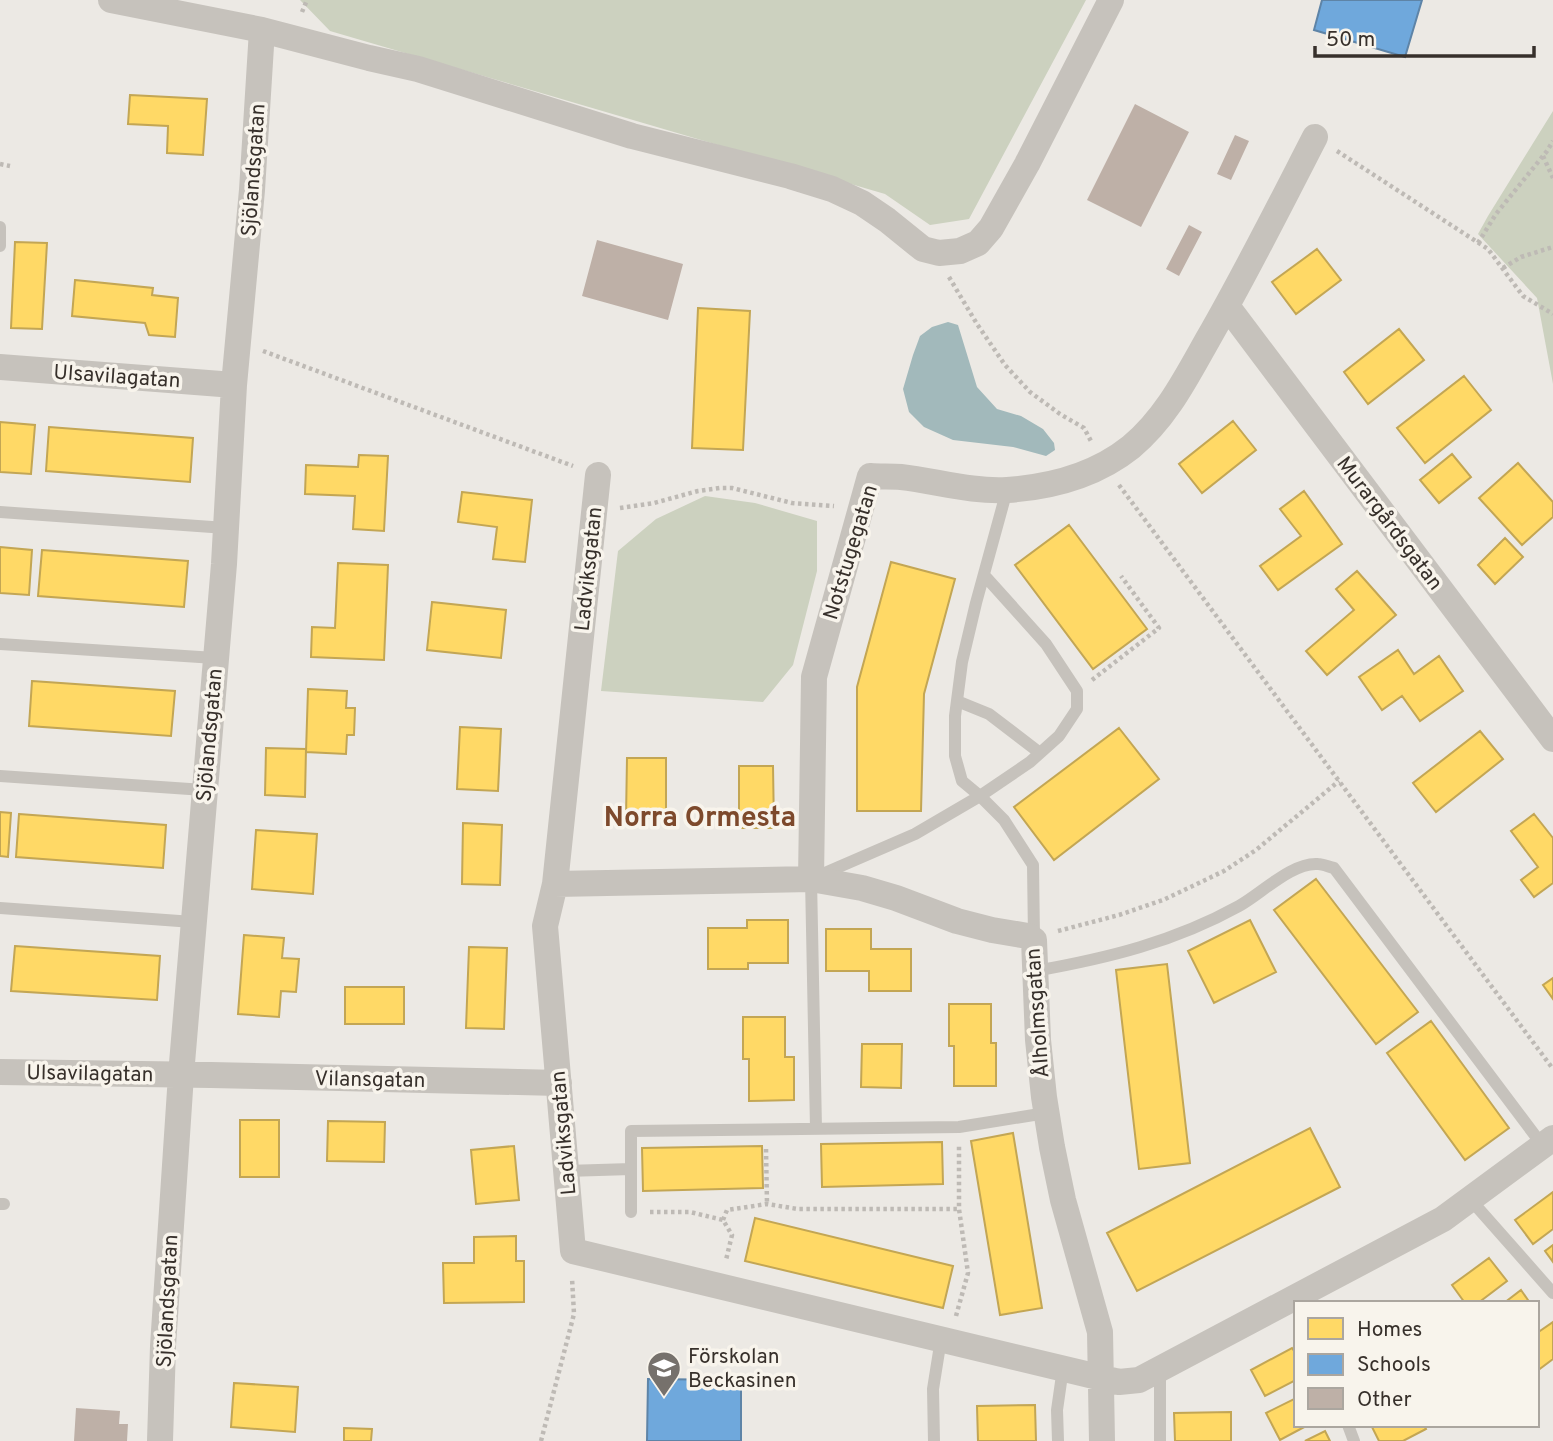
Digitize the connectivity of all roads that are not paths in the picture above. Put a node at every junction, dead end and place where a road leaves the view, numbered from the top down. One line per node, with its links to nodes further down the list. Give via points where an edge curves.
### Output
1 (111, 0): 3 (street)
2 (1111, 0): 3 (street, via 991,228 978,243 939,253 923,250 862,203 832,189 632,136 418,69)
3 (262, 30): 9 (street, Sjölandsgatan)
4 (1315, 137): 7 (street, Notstugegatan)
5 (0, 227): 6 (lane)
6 (0, 246)
7 (1227, 306): 11 (street, Notstugegatan, via 1171,403 1131,446 1104,465 1066,480); 18 (street, Murargårdsgatan)
8 (0, 367): 9 (street, Ulsavilagatan)
9 (234, 385): 13 (street, Sjölandsgatan)
10 (598, 475): 24 (street, Ladviksgatan)
11 (1007, 490): 14 (lane); 23 (street, Notstugegatan, via 870,476 814,677)
12 (0, 512): 13 (lane)
13 (226, 528): 16 (street, Sjölandsgatan)
14 (984, 575): 17 (lane); 19 (lane, via 1046,644 1077,691 1077,709 1059,736)
15 (0, 645): 16 (lane)
16 (215, 658): 21 (street, Sjölandsgatan)
17 (957, 701): 19 (lane, via 989,714); 22 (lane, via 955,756 962,781)
18 (1553, 739)
19 (1040, 753): 22 (lane)
20 (0, 776): 21 (lane)
21 (204, 790): 26 (street, Sjölandsgatan)
22 (980, 796): 23 (lane, via 915,834); 27 (lane, via 1004,821 1033,866)
23 (811, 879): 24 (street, Ålholmsgatan); 27 (street, Ålholmsgatan, via 862,888 957,921); 33 (lane)
24 (555, 884): 31 (street, Ladviksgatan, via 545,926)
25 (0, 908): 26 (lane)
26 (194, 922): 30 (street, Sjölandsgatan)
27 (1034, 940): 28 (street, Ålholmsgatan)
28 (1048, 968): 32 (street, Ålholmsgatan, via 1038,1040); 34 (lane, via 1165,940 1239,906 1298,867 1318,863 1334,868)
29 (0, 1072): 30 (street, Ulsavilagatan)
30 (181, 1075): 31 (street, Vilansgatan); 46 (street, Sjölandsgatan)
31 (559, 1083): 36 (street, Ladviksgatan)
32 (1046, 1113): 33 (lane, via 959,1126); 45 (street, Ålholmsgatan, via 1063,1200 1098,1323)
33 (816, 1128): 35 (lane, via 631,1131)
34 (1548, 1142): 37 (street)
35 (631, 1169): 36 (lane); 38 (lane)
36 (566, 1171): 42 (street, Ladviksgatan, via 573,1251)
37 (1470, 1199): 39 (lane); 40 (street, via 1443,1219)
38 (631, 1212)
39 (1553, 1293)
40 (1296, 1300)
41 (1294, 1301): 44 (street)
42 (941, 1339): 43 (street); 47 (lane, via 933,1389)
43 (1063, 1368): 45 (street); 48 (lane)
44 (1160, 1370): 45 (street, via 1139,1380 1119,1382); 50 (lane)
45 (1101, 1377): 49 (street, Ålholmsgatan)
46 (160, 1441)
47 (934, 1441)
48 (1058, 1441)
49 (1102, 1441)
50 (1160, 1441)

